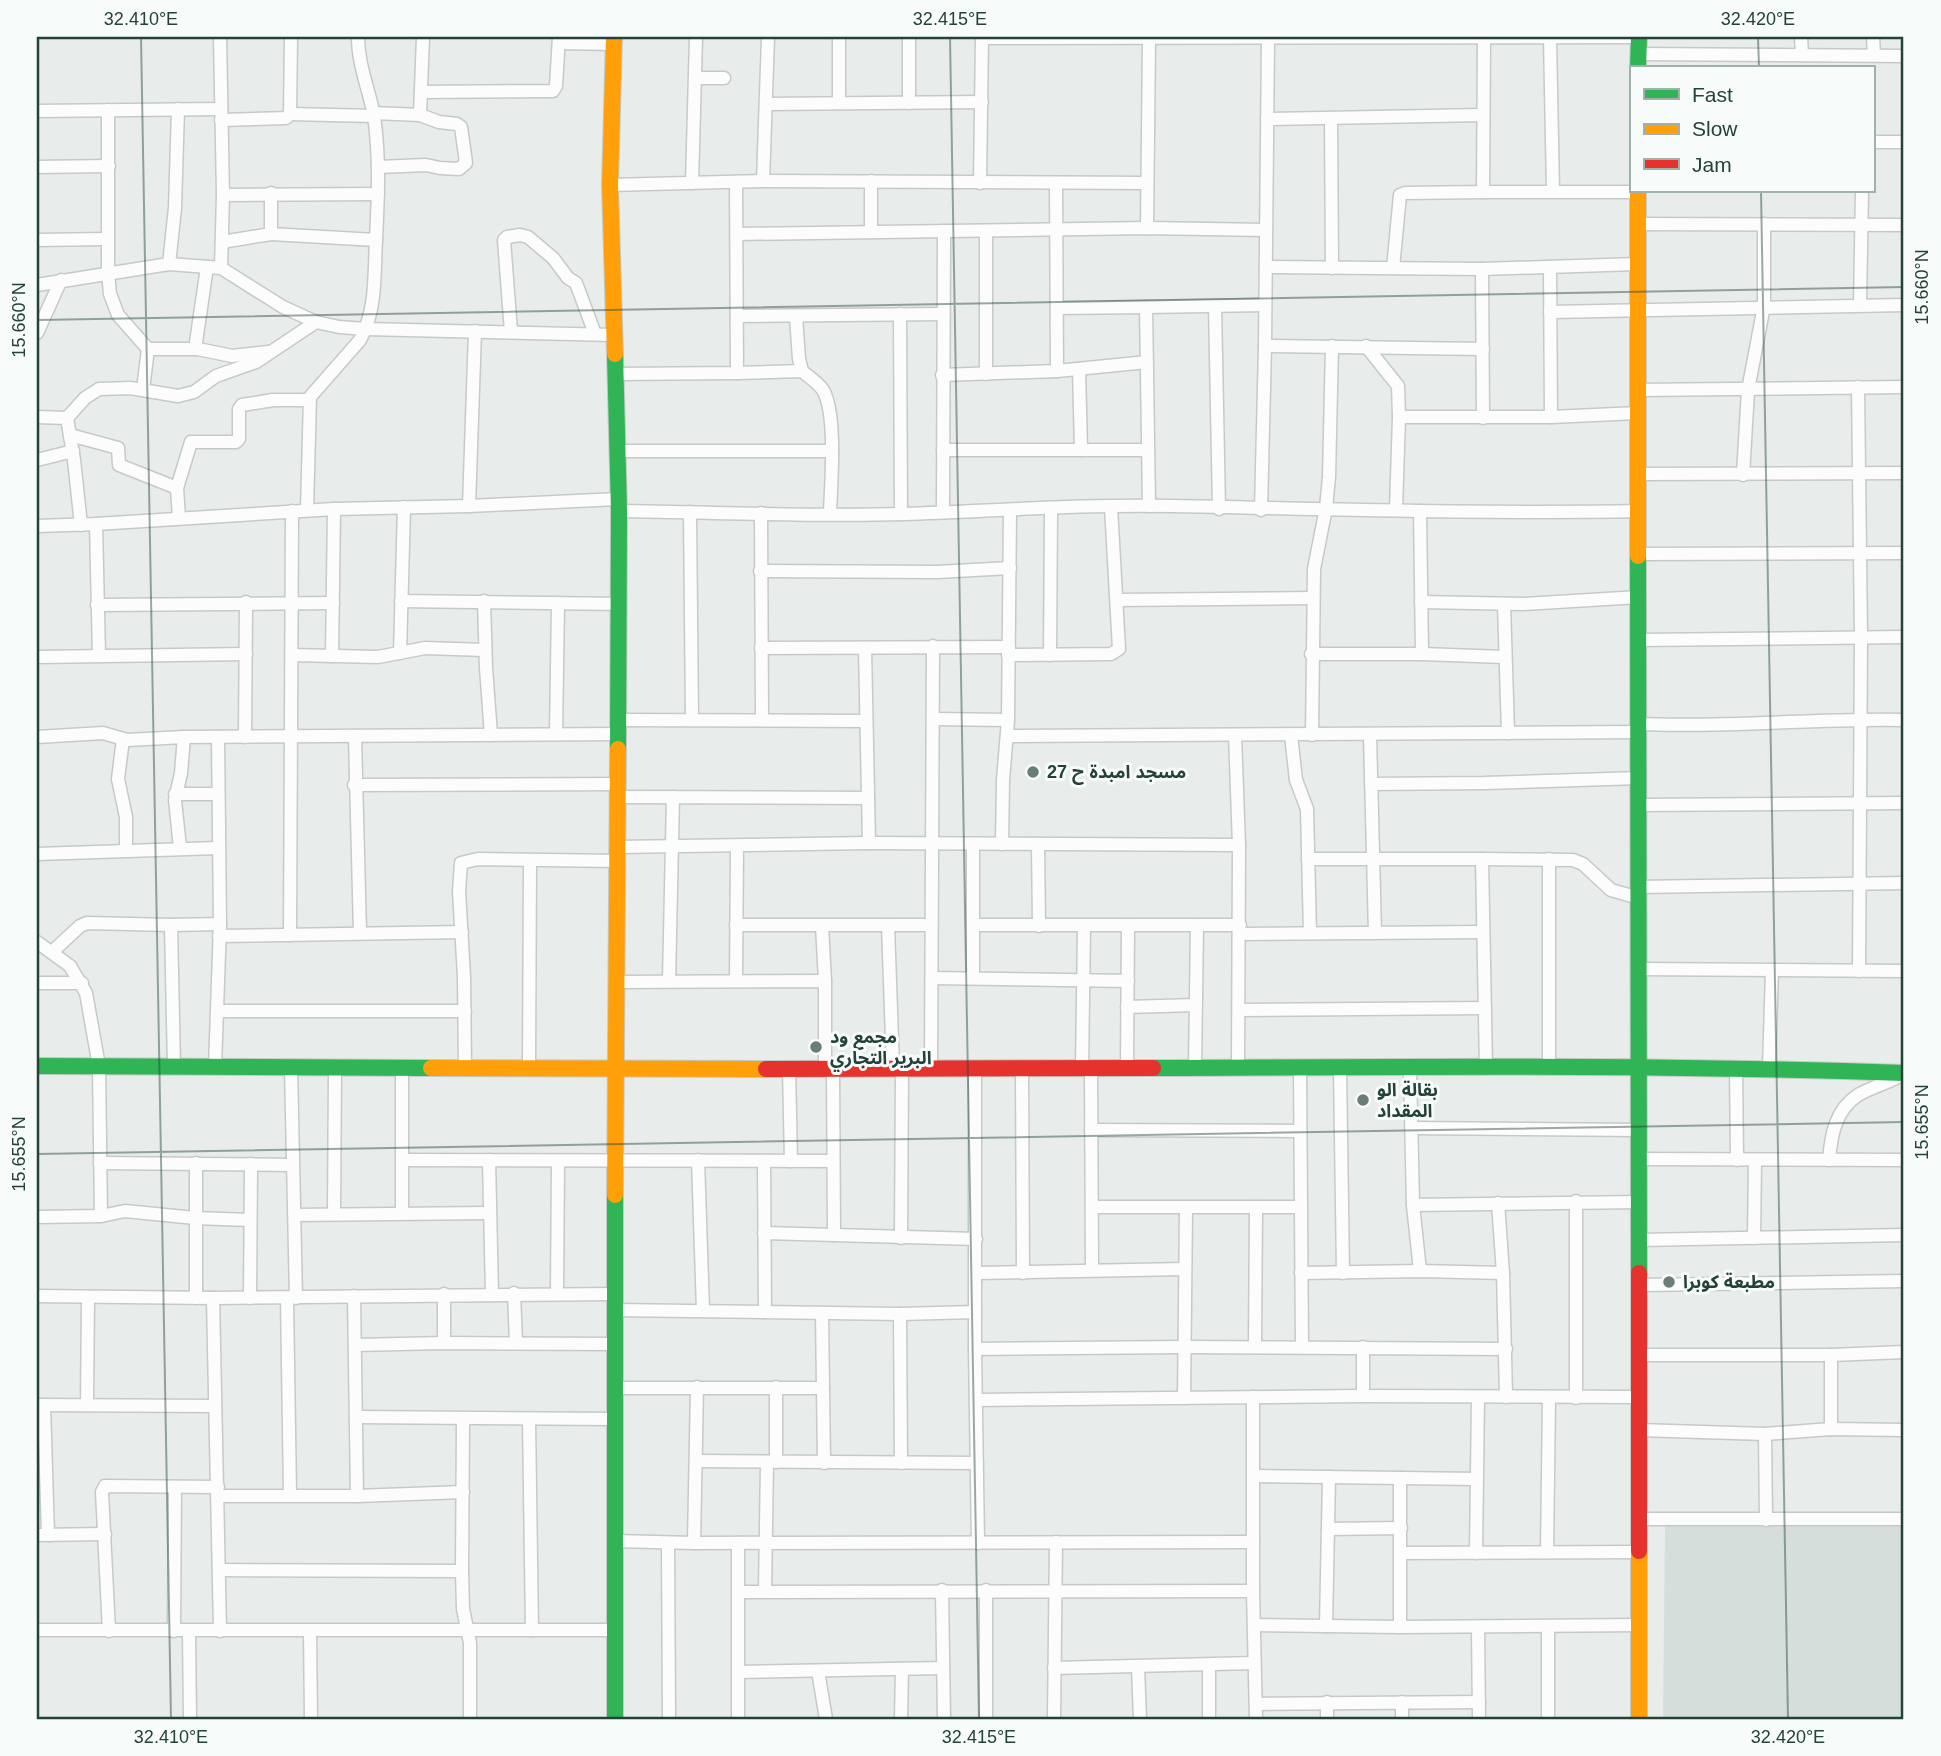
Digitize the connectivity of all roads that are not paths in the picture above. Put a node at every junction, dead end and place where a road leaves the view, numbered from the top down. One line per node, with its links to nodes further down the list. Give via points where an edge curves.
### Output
1 (219, 37): 38 (street)
2 (291, 37): 37 (street)
3 (358, 37): 39 (street)
4 (423, 37): 29 (street)
5 (695, 37): 27 (street)
6 (768, 37): 33 (street)
7 (839, 37): 31 (street)
8 (909, 37): 32 (street)
9 (982, 37): 19 (street); 30 (street)
10 (1504, 37): 17 (street); 18 (street)
11 (1574, 37): 12 (street); 18 (street)
12 (1639, 37): 26 (main road)
13 (1801, 37): 23 (street)
14 (1873, 37): 25 (street)
15 (1188, 38): 19 (street); 20 (street)
16 (1362, 38): 17 (street); 20 (street)
17 (1485, 38): 41 (street)
18 (1550, 38): 57 (street)
19 (1149, 39): 55 (street)
20 (1268, 39): 43 (street)
21 (559, 40): 22 (street); 29 (street, via 553,90)
22 (614, 40): 56 (main road)
23 (1801, 55): 25 (street); 26 (street)
24 (1904, 56): 25 (street)
25 (1866, 60)
26 (1638, 61)
27 (696, 78): 28 (street); 52 (street)
28 (724, 78)
29 (421, 92): 40 (street)
30 (982, 102): 32 (street); 53 (street)
31 (839, 103): 32 (street); 33 (street)
32 (909, 103)
33 (767, 104): 49 (street)
34 (178, 109): 35 (street); 38 (street); 81 (street)
35 (108, 110): 36 (street); 46 (street)
36 (37, 111)
37 (290, 114): 38 (street, via 286,118); 39 (street)
38 (221, 115): 64 (street)
39 (373, 115): 40 (street); 48 (street)
40 (420, 115): 48 (street, via 461,127 466,163 459,169)
41 (1483, 115): 42 (street); 59 (street)
42 (1331, 118): 43 (street); 87 (street)
43 (1267, 119): 71 (street)
44 (1874, 142): 45 (street)
45 (1904, 142)
46 (109, 166): 47 (street); 77 (street)
47 (37, 167)
48 (378, 167): 63 (street)
49 (763, 181): 50 (street); 51 (street)
50 (871, 181): 53 (street); 74 (street)
51 (736, 182): 52 (street); 76 (street)
52 (692, 183): 56 (street)
53 (980, 183): 54 (street)
54 (1056, 183): 55 (street); 70 (street)
55 (1147, 183): 69 (street)
56 (610, 185): 112 (main road)
57 (1553, 191): 58 (street); 59 (street)
58 (1630, 191)
59 (1483, 192): 88 (street, via 1400,195)
60 (1638, 192): 65 (main road)
61 (1862, 192): 67 (street)
62 (271, 193): 63 (street); 64 (street); 75 (street)
63 (378, 194): 79 (street)
64 (223, 195): 80 (street)
65 (1637, 224): 66 (street); 82 (main road)
66 (1764, 224): 67 (street); 97 (street)
67 (1862, 225): 68 (street); 94 (street)
68 (1904, 225)
69 (1147, 229): 70 (street); 71 (street)
70 (1057, 230): 73 (street); 99 (street)
71 (1266, 230): 84 (street)
72 (944, 231): 73 (street); 74 (street); 103 (street)
73 (986, 231): 126 (street)
74 (871, 232): 76 (street)
75 (271, 234): 79 (street); 80 (street)
76 (737, 234): 104 (street)
77 (107, 239): 78 (street); 90 (street)
78 (37, 240)
79 (376, 240): 107 (street, via 374,294)
80 (222, 242): 86 (street)
81 (169, 264): 83 (street); 90 (street)
82 (1637, 264): 85 (street); 100 (main road)
83 (206, 267): 86 (street); 117 (street)
84 (1266, 267): 87 (street); 93 (street)
85 (1550, 267): 89 (street); 101 (street)
86 (221, 268): 106 (street)
87 (1332, 268): 88 (street)
88 (1394, 268): 89 (street)
89 (1482, 269): 118 (street)
90 (108, 274): 91 (street); 116 (street, via 118,315)
91 (61, 280): 92 (street); 110 (street)
92 (37, 285)
93 (1265, 305): 96 (street); 113 (street)
94 (1860, 305): 95 (street); 97 (street)
95 (1904, 305)
96 (1215, 306): 98 (street); 161 (street)
97 (1763, 306): 100 (street); 132 (street)
98 (1146, 307): 99 (street); 120 (street)
99 (1057, 308): 123 (street)
100 (1637, 310): 101 (street); 131 (main road)
101 (1550, 312): 137 (street)
102 (901, 314): 103 (street); 105 (street); 173 (street)
103 (943, 314): 127 (street)
104 (737, 316): 105 (street); 124 (street)
105 (796, 316): 122 (street)
106 (316, 322): 107 (street); 119 (street)
107 (366, 329): 108 (street); 133 (street)
108 (475, 331): 109 (street); 154 (street)
109 (511, 331): 111 (street); 111 (street, via 504,240 520,235 528,237 576,283)
110 (37, 333)
111 (595, 334): 112 (street)
112 (614, 335): 125 (main road)
113 (1265, 346): 114 (street); 165 (street)
114 (1332, 346): 115 (street); 158 (street)
115 (1366, 346): 118 (street); 136 (street, via 1398,386)
116 (148, 349): 117 (street); 130 (street)
117 (195, 349): 119 (street, via 226,355)
118 (1483, 349): 139 (street)
119 (272, 352): 130 (street, via 187,394)
120 (1147, 362): 121 (street); 143 (street)
121 (1079, 369): 123 (street); 142 (street)
122 (802, 371): 124 (street); 146 (street, via 827,399)
123 (1057, 371): 126 (street)
124 (737, 373): 125 (street)
125 (615, 374): 145 (main road)
126 (986, 374): 127 (street)
127 (942, 375): 141 (street)
128 (1858, 387): 129 (street); 132 (street); 148 (street)
129 (1904, 387)
130 (143, 389): 138 (street, via 99,389 89,393)
131 (1638, 390): 132 (street); 134 (main road)
132 (1748, 390): 151 (street)
133 (309, 400): 152 (street, via 240,406 238,440 191,442); 163 (street)
134 (1638, 413): 137 (street); 150 (main road)
135 (37, 417): 138 (street)
136 (1399, 417): 139 (street); 162 (street)
137 (1551, 417): 139 (street)
138 (67, 418): 140 (street)
139 (1483, 418)
140 (70, 435): 144 (street); 152 (street, via 118,448 119,465)
141 (943, 450): 142 (street); 170 (street)
142 (1081, 450): 143 (street)
143 (1147, 450): 155 (street)
144 (73, 451): 147 (street); 176 (street)
145 (617, 451): 146 (street); 153 (main road)
146 (832, 451): 172 (street)
147 (37, 460)
148 (1859, 472): 149 (street); 151 (street); 178 (street)
149 (1904, 473)
150 (1639, 474): 151 (street); 168 (main road)
151 (1743, 475)
152 (177, 488): 174 (street)
153 (618, 505): 154 (street); 169 (street); 193 (main road)
154 (469, 506): 156 (street)
155 (1149, 506): 157 (street); 161 (street)
156 (404, 508): 159 (street); 186 (street)
157 (1111, 508): 160 (street); 185 (street)
158 (1326, 508): 162 (street); 165 (street); 183 (street, via 1316,552)
159 (334, 509): 163 (street); 191 (street)
160 (1051, 509): 164 (street); 209 (street)
161 (1219, 509): 165 (street)
162 (1396, 509): 166 (street)
163 (307, 510): 167 (street)
164 (1010, 510): 170 (street); 181 (street)
165 (1261, 510)
166 (1420, 510): 168 (street); 189 (street)
167 (292, 511): 174 (street); 190 (street)
168 (1639, 511): 179 (main road)
169 (690, 512): 171 (street); 217 (street)
170 (943, 512): 173 (street)
171 (761, 513): 172 (street); 182 (street)
172 (830, 513): 173 (street)
173 (901, 514)
174 (179, 518): 175 (street)
175 (96, 524): 176 (street); 195 (street)
176 (80, 525): 177 (street)
177 (37, 526)
178 (1860, 553): 179 (street); 180 (street); 196 (street)
179 (1639, 554): 184 (main road)
180 (1904, 554)
181 (1010, 568): 182 (street); 203 (street)
182 (760, 571): 200 (street)
183 (1313, 597): 185 (street); 207 (street)
184 (1639, 597): 194 (street); 198 (main road)
185 (1117, 600): 209 (street, via 1117,652)
186 (401, 601): 187 (street); 204 (street)
187 (484, 601): 192 (street); 202 (street)
188 (246, 602): 190 (street); 195 (street); 205 (street)
189 (1421, 602): 194 (street); 208 (street)
190 (291, 603): 191 (street); 206 (street)
191 (333, 603): 211 (street)
192 (558, 603): 193 (street); 224 (street)
193 (619, 604): 221 (main road)
194 (1504, 604): 213 (street)
195 (97, 605): 210 (street)
196 (1861, 637): 197 (street); 198 (street); 216 (street)
197 (1904, 637)
198 (1639, 640): 222 (main road)
199 (933, 646): 201 (street); 203 (street); 215 (street)
200 (761, 648): 201 (street); 214 (street)
201 (865, 648): 220 (street)
202 (485, 650): 204 (street, via 425,648); 225 (street)
203 (1009, 651): 209 (street); 218 (street)
204 (400, 653): 211 (street)
205 (246, 654): 210 (street); 233 (street)
206 (292, 654): 211 (street); 234 (street)
207 (1311, 654): 208 (street); 228 (street)
208 (1422, 654): 213 (street)
209 (1050, 655)
210 (99, 656): 212 (street)
211 (332, 656)
212 (37, 657)
213 (1504, 657): 223 (street)
214 (762, 719): 217 (street); 220 (street)
215 (934, 719): 218 (street); 250 (street)
216 (1860, 719): 219 (street); 222 (street); 247 (street)
217 (692, 720): 221 (street)
218 (1009, 720): 230 (street)
219 (1904, 720)
220 (866, 721): 245 (street)
221 (618, 727): 224 (street); 241 (main road)
222 (1639, 728): 223 (street); 238 (main road)
223 (1508, 733): 229 (street)
224 (556, 734): 225 (street)
225 (491, 735): 235 (street)
226 (1235, 735): 227 (street); 230 (street); 254 (street)
227 (1291, 735): 228 (street); 263 (street, via 1296,780 1307,809)
228 (1312, 735): 229 (street)
229 (1370, 735): 239 (street)
230 (1007, 736): 252 (street)
231 (37, 737): 237 (street, via 103,733)
232 (184, 737): 236 (street); 237 (street); 242 (street)
233 (245, 737): 234 (street); 236 (street)
234 (290, 737): 235 (street); 287 (street)
235 (355, 737): 240 (street)
236 (218, 738): 243 (street)
237 (123, 739): 259 (street, via 118,779 126,817)
238 (1639, 778): 239 (street); 248 (main road)
239 (1371, 784): 262 (street)
240 (355, 785): 241 (street); 284 (street)
241 (618, 791): 244 (street); 261 (main road)
242 (175, 794): 243 (street); 257 (street)
243 (218, 794): 258 (street)
244 (673, 797): 245 (street); 255 (street)
245 (868, 797): 249 (street)
246 (1904, 803): 247 (street)
247 (1860, 804): 248 (street); 267 (street)
248 (1638, 805): 269 (main road)
249 (869, 843): 250 (street); 256 (street)
250 (933, 844): 251 (street); 272 (street)
251 (973, 844): 252 (street); 273 (street)
252 (1002, 844): 253 (street)
253 (1038, 844): 254 (street); 278 (street)
254 (1239, 845): 281 (street)
255 (671, 846): 256 (street); 261 (street); 298 (street)
256 (737, 846): 271 (street)
257 (180, 848): 258 (street); 259 (street)
258 (218, 848): 280 (street)
259 (126, 850): 260 (street)
260 (37, 854)
261 (618, 854): 266 (street); 301 (main road)
262 (1373, 858): 263 (street); 264 (street); 286 (street)
263 (1308, 859): 285 (street)
264 (1482, 859): 265 (street); 283 (street)
265 (1549, 859): 269 (street, via 1578,861 1611,890); 329 (street)
266 (530, 861): 282 (street, via 478,859 461,863); 321 (street)
267 (1858, 883): 268 (street); 269 (street); 292 (street)
268 (1904, 883)
269 (1638, 893): 290 (main road)
270 (171, 925): 280 (street); 289 (street, via 87,923); 319 (street)
271 (736, 925): 276 (street); 296 (street)
272 (931, 925): 277 (street); 295 (street)
273 (973, 925): 278 (street); 294 (street)
274 (1128, 925): 275 (street); 279 (street); 300 (street)
275 (1196, 925): 281 (street); 304 (street)
276 (822, 926): 277 (street); 299 (street)
277 (888, 926): 333 (street)
278 (1039, 926): 279 (street)
279 (1084, 926): 297 (street)
280 (219, 930): 287 (street); 308 (street)
281 (1240, 930): 285 (street); 307 (street)
282 (462, 932): 284 (street); 309 (street)
283 (1482, 932): 286 (street); 306 (street)
284 (360, 933): 287 (street)
285 (1310, 933): 286 (street)
286 (1375, 933)
287 (290, 935)
288 (37, 942): 289 (street)
289 (52, 952): 303 (street)
290 (1638, 969): 291 (street); 318 (main road)
291 (1772, 971): 292 (street); 331 (street)
292 (1859, 971): 293 (street)
293 (1904, 971)
294 (973, 977): 295 (street); 297 (street)
295 (932, 978): 334 (street)
296 (736, 980): 298 (street); 299 (street)
297 (1084, 980): 300 (street); 323 (street)
298 (669, 981): 301 (street)
299 (825, 981): 316 (street)
300 (1128, 981): 305 (street)
301 (618, 982): 332 (main road)
302 (37, 983): 303 (street)
303 (82, 984): 311 (street)
304 (1195, 1005): 305 (street); 317 (street)
305 (1128, 1007): 324 (street)
306 (1485, 1008): 307 (street); 328 (street)
307 (1239, 1010): 325 (street)
308 (218, 1011): 309 (street); 312 (street)
309 (466, 1011): 315 (street)
310 (37, 1066): 311 (main road)
311 (99, 1066): 319 (main road); 356 (street)
312 (215, 1067): 313 (main road); 319 (main road)
313 (291, 1067): 320 (main road); 359 (street)
314 (402, 1067): 315 (main road); 320 (main road); 344 (street)
315 (465, 1067): 321 (main road)
316 (829, 1067): 322 (main road); 333 (main road); 354 (street)
317 (1195, 1067): 324 (main road); 325 (main road)
318 (1639, 1067): 329 (main road); 330 (main road); 341 (main road)
319 (174, 1068)
320 (335, 1068): 370 (street)
321 (528, 1068): 332 (main road)
322 (789, 1068): 332 (main road); 353 (street)
323 (1087, 1068): 324 (main road); 336 (main road); 340 (street)
324 (1127, 1068)
325 (1238, 1068): 326 (main road)
326 (1300, 1068): 327 (main road); 342 (street)
327 (1340, 1068): 337 (main road); 389 (street)
328 (1486, 1068): 329 (main road); 337 (main road)
329 (1549, 1068)
330 (1736, 1068): 331 (main road); 348 (street)
331 (1769, 1068): 338 (main road)
332 (615, 1069): 346 (main road)
333 (898, 1069): 334 (main road); 379 (street)
334 (931, 1069): 335 (main road)
335 (975, 1069): 336 (main road); 381 (street)
336 (1022, 1069): 387 (street)
337 (1410, 1069): 339 (street)
338 (1904, 1073): 350 (street, via 1857,1096 1839,1116)
339 (1412, 1128): 341 (street); 363 (street)
340 (1091, 1130): 342 (street); 364 (street)
341 (1639, 1130): 343 (main road)
342 (1300, 1131): 366 (street)
343 (1639, 1159): 348 (street); 361 (main road)
344 (402, 1160): 345 (street); 368 (street)
345 (489, 1160): 352 (street); 369 (street)
346 (615, 1160): 347 (street); 352 (street); 404 (main road)
347 (698, 1160): 355 (street); 405 (street)
348 (1737, 1160): 349 (street)
349 (1755, 1160): 350 (street); 380 (street)
350 (1829, 1160): 351 (street)
351 (1904, 1160)
352 (558, 1161): 394 (street)
353 (791, 1161): 354 (street); 355 (street)
354 (833, 1161): 377 (street)
355 (764, 1162): 376 (street)
356 (100, 1163): 357 (street); 372 (street)
357 (196, 1164): 358 (street); 374 (street)
358 (251, 1164): 359 (street); 375 (street)
359 (293, 1165): 371 (street)
360 (1576, 1201): 361 (street); 362 (street); 434 (street)
361 (1640, 1202): 382 (main road)
362 (1498, 1203): 363 (street); 390 (street)
363 (1413, 1205): 385 (street)
364 (1092, 1207): 367 (street); 384 (street)
365 (1256, 1207): 366 (street); 367 (street); 415 (street)
366 (1301, 1207): 388 (street)
367 (1186, 1208): 383 (street)
368 (402, 1213): 369 (street); 370 (street)
369 (489, 1213): 396 (street)
370 (334, 1214): 371 (street)
371 (295, 1215): 403 (street)
372 (101, 1216): 373 (street); 374 (street, via 125,1211)
373 (37, 1217)
374 (195, 1218): 375 (street); 400 (street)
375 (250, 1220): 402 (street)
376 (764, 1233): 377 (street); 406 (street)
377 (834, 1235): 379 (street)
378 (1904, 1236): 380 (street)
379 (901, 1238): 381 (street)
380 (1754, 1238): 382 (street)
381 (976, 1239): 386 (street)
382 (1640, 1240): 392 (main road)
383 (1184, 1269): 384 (street); 414 (street)
384 (1092, 1270): 387 (street)
385 (1420, 1271): 389 (street); 390 (street)
386 (976, 1273): 387 (street); 407 (street)
387 (1023, 1273)
388 (1301, 1273): 389 (street); 416 (street)
389 (1343, 1273)
390 (1503, 1273): 419 (street)
391 (1904, 1281): 392 (street)
392 (1640, 1285): 421 (main road)
393 (514, 1293): 394 (street); 396 (street); 411 (street)
394 (557, 1293): 404 (street)
395 (444, 1294): 396 (street); 398 (street); 410 (street)
396 (492, 1294)
397 (37, 1296): 399 (street)
398 (354, 1296): 403 (street); 413 (street)
399 (88, 1298): 400 (street); 436 (street)
400 (196, 1298): 401 (street)
401 (213, 1298): 402 (street); 438 (street)
402 (250, 1298): 403 (street)
403 (291, 1298): 459 (street)
404 (614, 1302): 405 (street); 412 (main road)
405 (703, 1310): 406 (street)
406 (765, 1312): 408 (street)
407 (975, 1312): 409 (street); 418 (street)
408 (822, 1313): 409 (street); 426 (street)
409 (900, 1314): 450 (street)
410 (444, 1343): 411 (street); 413 (street)
411 (516, 1343): 412 (street)
412 (614, 1344): 425 (main road)
413 (355, 1345): 439 (street)
414 (1184, 1346): 415 (street); 418 (street); 432 (street)
415 (1255, 1347): 416 (street)
416 (1302, 1347): 417 (street)
417 (1363, 1347): 419 (street); 427 (street)
418 (975, 1349): 435 (street)
419 (1506, 1349): 430 (street)
420 (1904, 1352): 422 (street)
421 (1640, 1355): 422 (street); 431 (main road)
422 (1831, 1355): 443 (street)
423 (697, 1387): 424 (street); 425 (street); 447 (street)
424 (776, 1387): 426 (street); 448 (street)
425 (614, 1388): 442 (main road)
426 (822, 1388): 449 (street)
427 (1363, 1396): 428 (street); 429 (street)
428 (1253, 1397): 432 (street); 452 (street)
429 (1478, 1397): 430 (street); 455 (street)
430 (1506, 1397): 433 (street)
431 (1639, 1397): 434 (street); 444 (main road)
432 (1184, 1398): 435 (street)
433 (1549, 1398): 434 (street); 476 (street)
434 (1576, 1398)
435 (976, 1400): 451 (street)
436 (87, 1404): 437 (street); 438 (street)
437 (41, 1405): 467 (street)
438 (215, 1406): 457 (street)
439 (356, 1417): 440 (street); 460 (street)
440 (463, 1419): 441 (street); 458 (street)
441 (529, 1419): 442 (street); 495 (street)
442 (615, 1419): 468 (main road)
443 (1831, 1429): 445 (street); 446 (street)
444 (1639, 1430): 446 (street); 461 (main road)
445 (1904, 1430)
446 (1765, 1434): 463 (street)
447 (696, 1461): 448 (street); 474 (street)
448 (771, 1462): 449 (street); 470 (street)
449 (824, 1463): 450 (street)
450 (901, 1463): 451 (street)
451 (977, 1463): 475 (street)
452 (1254, 1476): 453 (street); 472 (street)
453 (1329, 1477): 454 (street); 465 (street)
454 (1400, 1478): 455 (street); 464 (street)
455 (1476, 1479): 479 (street)
456 (175, 1487): 457 (street); 466 (street, via 105,1486); 498 (street)
457 (218, 1491): 459 (street); 480 (street)
458 (463, 1492): 460 (street); 481 (street)
459 (290, 1495): 460 (street)
460 (357, 1496)
461 (1639, 1519): 463 (street); 477 (main road)
462 (1904, 1519): 463 (street)
463 (1766, 1520)
464 (1401, 1528): 465 (street); 478 (street)
465 (1328, 1529): 490 (street)
466 (105, 1534): 467 (street); 497 (street)
467 (42, 1535)
468 (615, 1541): 473 (street); 496 (main road)
469 (738, 1542): 470 (street); 474 (street); 487 (street)
470 (765, 1542): 475 (street); 485 (street)
471 (1056, 1542): 472 (street); 475 (street); 484 (street)
472 (1253, 1542): 486 (street)
473 (668, 1543): 474 (street); 519 (street)
474 (694, 1544)
475 (978, 1544)
476 (1548, 1552): 477 (street); 479 (street)
477 (1639, 1552): 489 (main road)
478 (1401, 1553): 479 (street); 491 (street)
479 (1476, 1553)
480 (219, 1570): 481 (street); 500 (street)
481 (463, 1571): 502 (street)
482 (942, 1590): 483 (street); 485 (street); 506 (street)
483 (986, 1590): 484 (street); 524 (street)
484 (1056, 1590): 486 (street); 507 (street)
485 (765, 1591): 487 (street)
486 (1253, 1591): 488 (street)
487 (739, 1592): 510 (street)
488 (1254, 1625): 490 (street); 503 (street)
489 (1638, 1625): 493 (street); 533 (main road)
490 (1326, 1626): 491 (street)
491 (1400, 1627): 492 (street)
492 (1478, 1627): 493 (street); 513 (street)
493 (1548, 1627): 532 (street)
494 (37, 1630): 497 (street)
495 (532, 1630): 496 (street); 502 (street)
496 (616, 1630): 518 (main road)
497 (109, 1631): 498 (street)
498 (174, 1631): 499 (street)
499 (189, 1631): 500 (street); 515 (street)
500 (220, 1631): 501 (street)
501 (310, 1631): 502 (street); 516 (street)
502 (468, 1631): 517 (street)
503 (1254, 1664): 504 (street); 514 (street)
504 (1209, 1666): 505 (street); 527 (street)
505 (1138, 1667): 507 (street); 526 (street)
506 (943, 1668): 508 (street); 523 (street)
507 (1054, 1668): 525 (street)
508 (902, 1669): 509 (street); 522 (street)
509 (818, 1671): 510 (street); 521 (street)
510 (739, 1672): 520 (street)
511 (1327, 1702): 512 (street); 514 (street); 529 (street)
512 (1402, 1702): 513 (street); 530 (street)
513 (1479, 1702): 531 (street)
514 (1256, 1704): 528 (street)
515 (190, 1719)
516 (312, 1719)
517 (470, 1719)
518 (615, 1719)
519 (669, 1719)
520 (738, 1719)
521 (826, 1719)
522 (901, 1719)
523 (944, 1719)
524 (986, 1719)
525 (1054, 1719)
526 (1140, 1719)
527 (1209, 1719)
528 (1256, 1719)
529 (1327, 1719)
530 (1402, 1719)
531 (1479, 1719)
532 (1548, 1719)
533 (1639, 1719)

